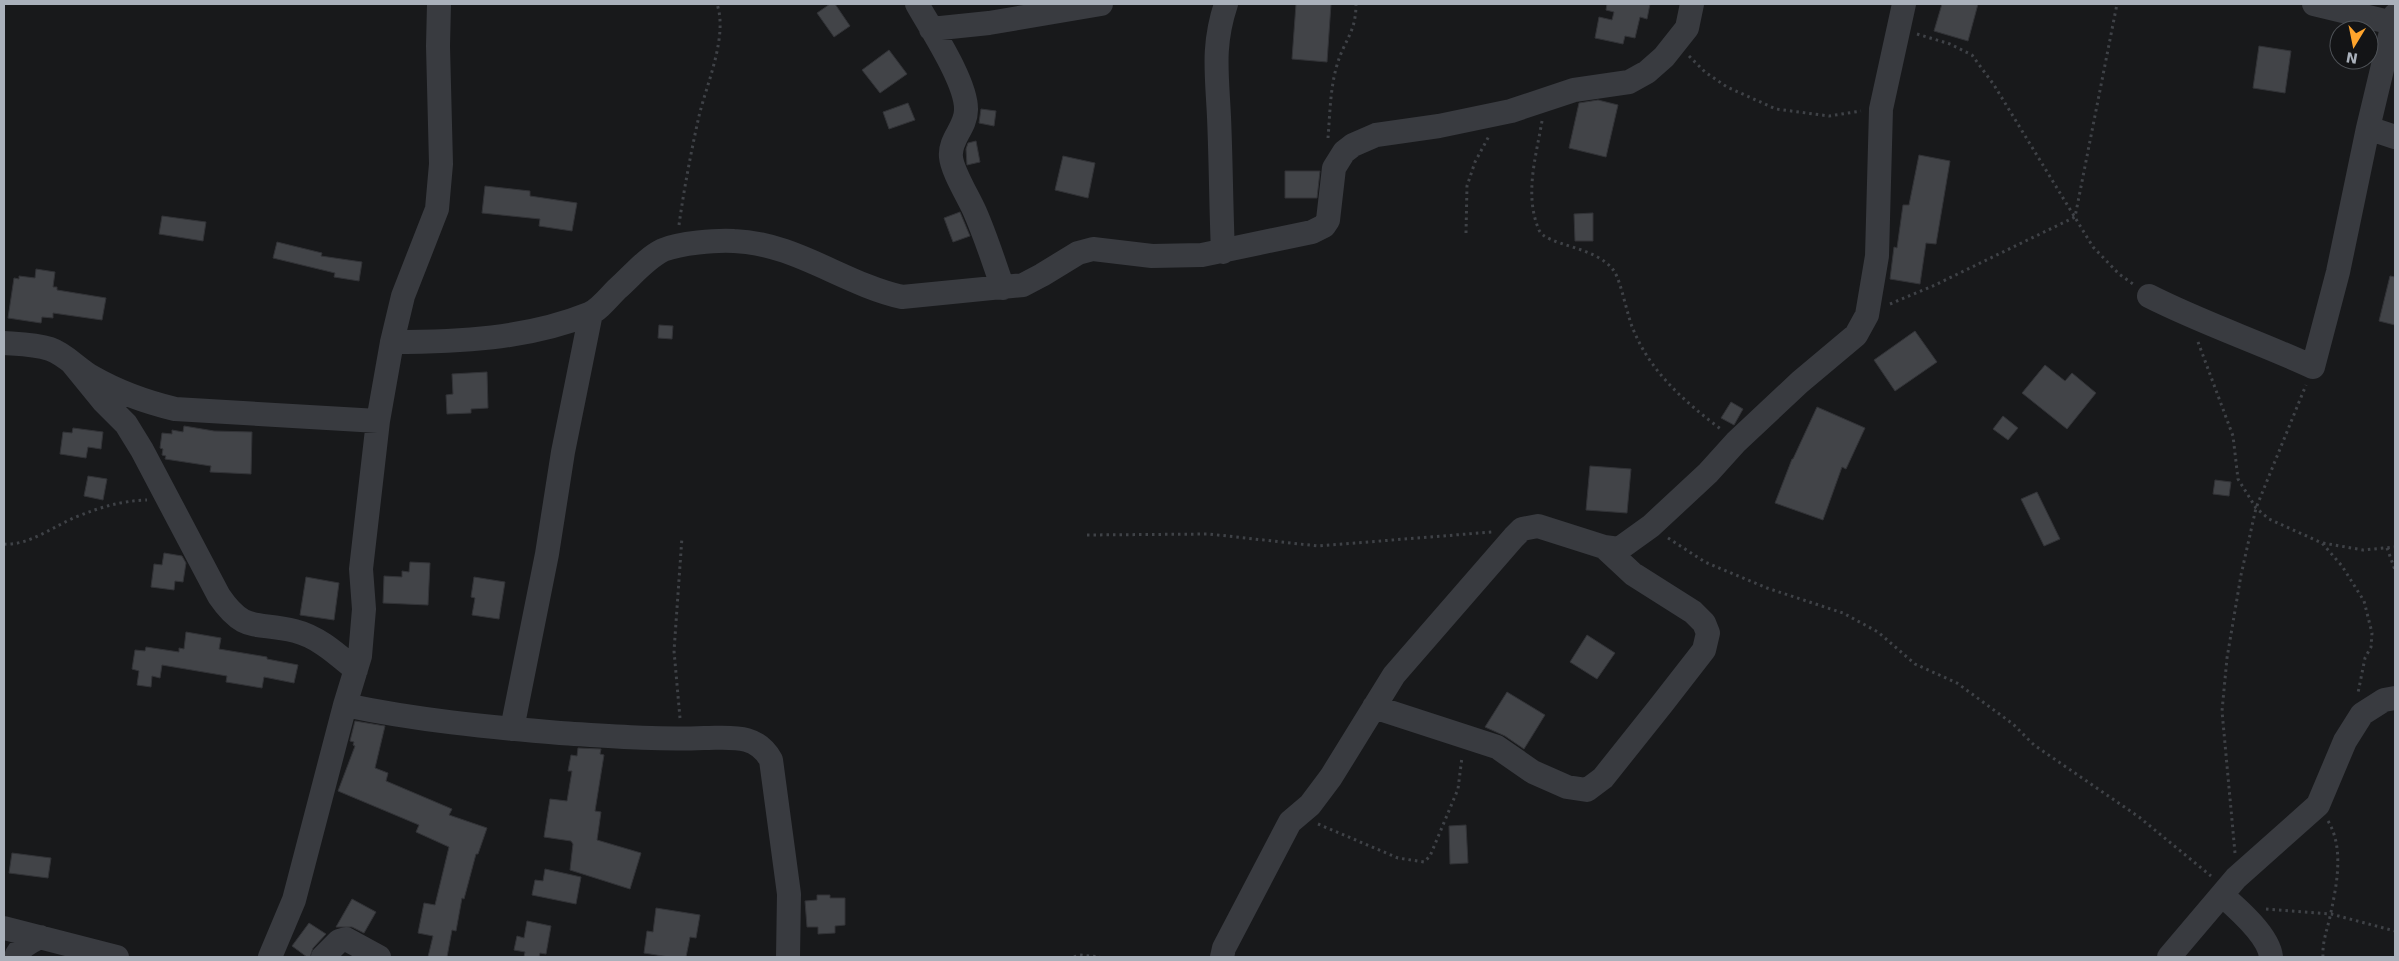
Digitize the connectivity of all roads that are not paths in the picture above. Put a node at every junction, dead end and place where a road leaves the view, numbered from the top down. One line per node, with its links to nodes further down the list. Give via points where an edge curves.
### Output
1 (439, 4): 16 (street, via 441,164 437,209 403,296)
2 (916, 4): 9 (street)
3 (1101, 4): 9 (street, via 989,23)
4 (1226, 4): 12 (street, via 1219,24 1215,67)
5 (1692, 4): 12 (street, via 1687,28 1647,72 1628,82 1574,90 1511,111 1366,138 1344,152 1334,168 1330,212 1324,226 1312,232)
6 (1904, 4): 20 (street, via 1881,109 1877,256 1867,315 1856,335 1800,382 1651,526 1619,549)
7 (2314, 4): 8 (street)
8 (2394, 19): 10 (street)
9 (931, 29): 13 (street, via 949,59 965,100 964,122 951,147 953,165 977,215)
10 (2368, 128): 11 (street); 14 (street, via 2338,272 2313,367 2260,342 2188,316)
11 (2395, 137)
12 (1223, 252): 13 (street, via 1152,256 1093,249 1078,253 1022,285)
13 (1002, 288): 15 (street, via 902,298 770,246 734,241 663,250 644,263)
14 (2149, 296)
15 (591, 313): 16 (street, via 508,336 450,342); 25 (street)
16 (392, 342): 19 (street)
17 (4, 343): 18 (street, via 51,349)
18 (72, 363): 19 (street, via 120,392 175,409); 21 (street, via 126,424 231,614 244,623 295,631 314,638)
19 (378, 421): 21 (street, via 361,569 364,609)
20 (1604, 547): 24 (street, via 1538,526 1522,529 1394,675); 24 (street, via 1633,574 1693,612 1704,623 1708,633 1704,650 1603,778 1587,790 1567,787 1533,772 1497,747)
21 (356, 670): 23 (street)
22 (2395, 698): 26 (street, via 2384,700 2362,714 2345,742 2318,805)
23 (345, 705): 25 (street, via 408,718); 31 (street, via 294,900)
24 (1374, 707): 35 (street, via 1331,777 1310,805 1290,822)
25 (512, 729): 34 (street, via 662,740 749,739 765,750 771,760 789,894)
26 (2230, 892): 36 (street); 37 (street, via 2267,944)
27 (4, 928): 28 (street)
28 (40, 937): 29 (street, via 17,952); 30 (street)
29 (16, 957)
30 (117, 957)
31 (270, 957)
32 (323, 957): 33 (street, via 339,941 346,939)
33 (379, 957)
34 (788, 957)
35 (1222, 957)
36 (2169, 957)
37 (2271, 957)

